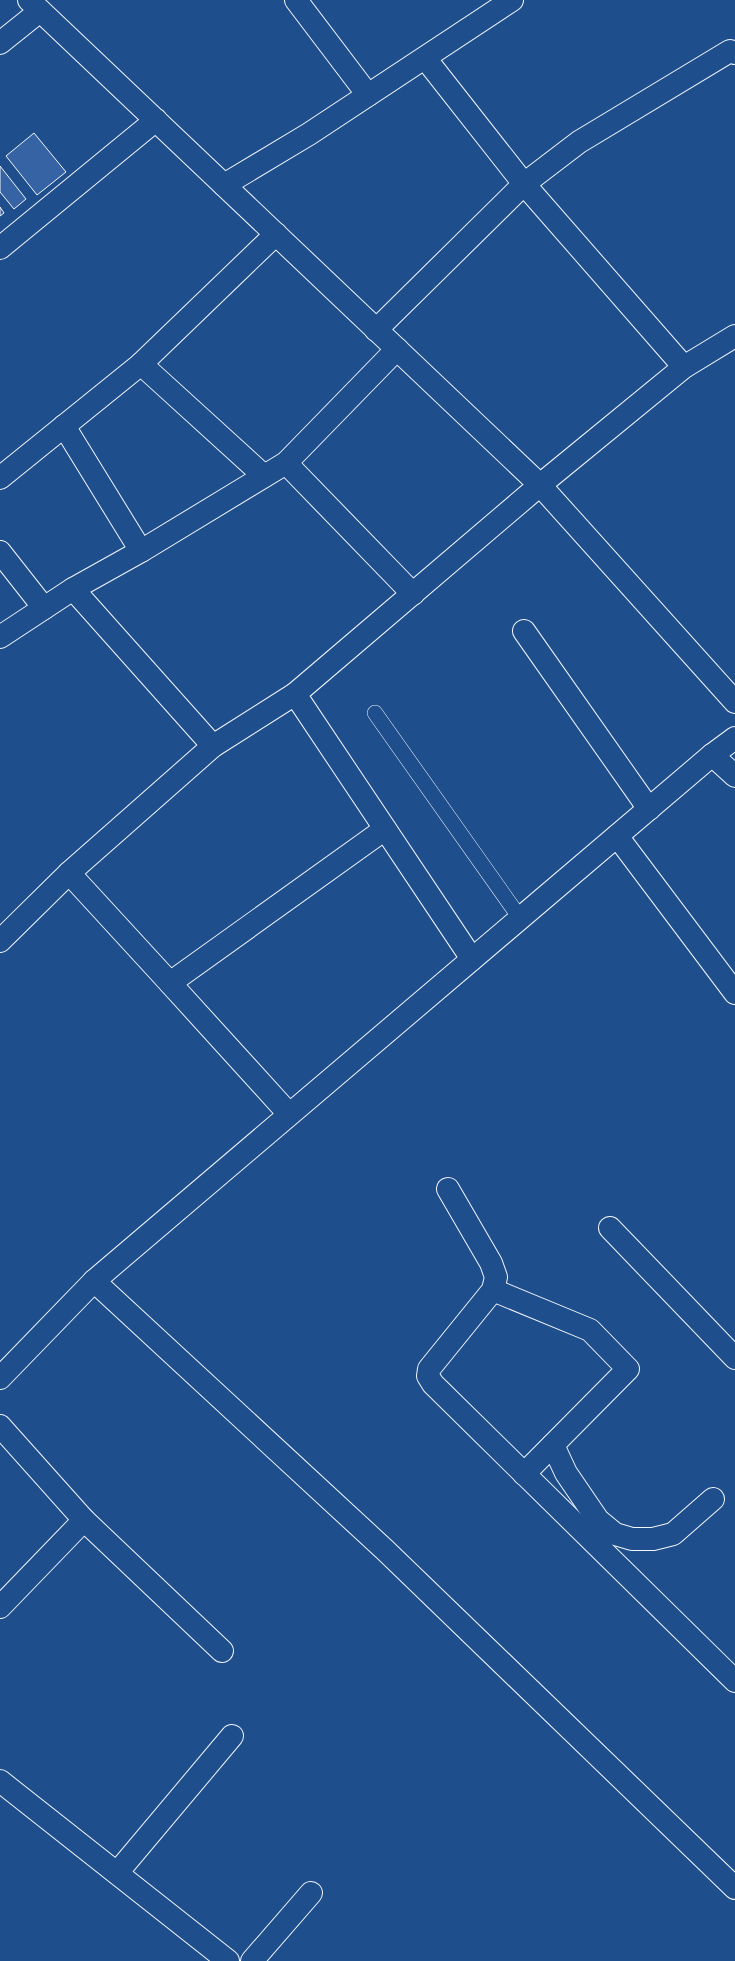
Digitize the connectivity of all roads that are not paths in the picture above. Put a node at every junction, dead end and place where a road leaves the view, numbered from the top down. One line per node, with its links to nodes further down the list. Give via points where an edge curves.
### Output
1 (296, 0): 7 (street)
2 (512, 0): 6 (street)
3 (35, 5): 4 (street); 8 (street)
4 (0, 43)
5 (733, 54): 9 (street, via 579,142)
6 (424, 58): 7 (street); 9 (street)
7 (368, 95): 10 (street)
8 (156, 120): 10 (street); 12 (street)
9 (524, 184): 13 (street); 17 (street)
10 (224, 185): 11 (street)
11 (276, 234): 13 (street); 16 (street)
12 (0, 248)
13 (376, 330): 15 (street)
14 (735, 336): 17 (street)
15 (397, 349): 19 (street); 22 (street)
16 (142, 364): 18 (street); 20 (street)
17 (684, 367): 22 (street)
18 (64, 426): 21 (street); 23 (street)
19 (286, 463): 20 (street); 26 (street)
20 (264, 476): 23 (street)
21 (0, 478)
22 (540, 485): 26 (street); 31 (street)
23 (141, 551): 25 (street)
24 (0, 552): 27 (street)
25 (73, 589): 27 (street); 34 (street)
26 (413, 594): 30 (street)
27 (44, 608): 29 (street)
28 (524, 631): 37 (street)
29 (0, 637)
30 (295, 694): 34 (street); 38 (street)
31 (735, 702)
32 (375, 713): 41 (lane)
33 (735, 738): 35 (street)
34 (213, 746): 40 (street)
35 (712, 755): 36 (street); 37 (street)
36 (735, 776)
37 (649, 808): 39 (street)
38 (385, 829): 43 (street); 44 (street)
39 (617, 836): 41 (street); 45 (street)
40 (69, 873): 42 (street); 44 (street)
41 (520, 918): 43 (street)
42 (0, 941)
43 (472, 959): 46 (street)
44 (170, 983): 46 (street)
45 (735, 993)
46 (289, 1114): 49 (street)
47 (448, 1189): 50 (street, via 491,1263 496,1277)
48 (610, 1228): 51 (street)
49 (94, 1281): 52 (street); 64 (street, via 385,1550)
50 (493, 1290): 54 (street, via 590,1330 628,1369); 55 (street, via 429,1369 428,1376 433,1384)
51 (735, 1358)
52 (0, 1378)
53 (0, 1426): 57 (street)
54 (553, 1445): 55 (street); 56 (street, via 566,1472 598,1520 615,1534 632,1539 653,1539 673,1534)
55 (524, 1474): 60 (street)
56 (713, 1498)
57 (84, 1520): 58 (street); 59 (street)
58 (0, 1607)
59 (222, 1651)
60 (735, 1681)
61 (232, 1736): 63 (street)
62 (0, 1781): 63 (street)
63 (117, 1873): 66 (street)
64 (735, 1888)
65 (311, 1893): 67 (street)
66 (228, 1961)
67 (252, 1961)

